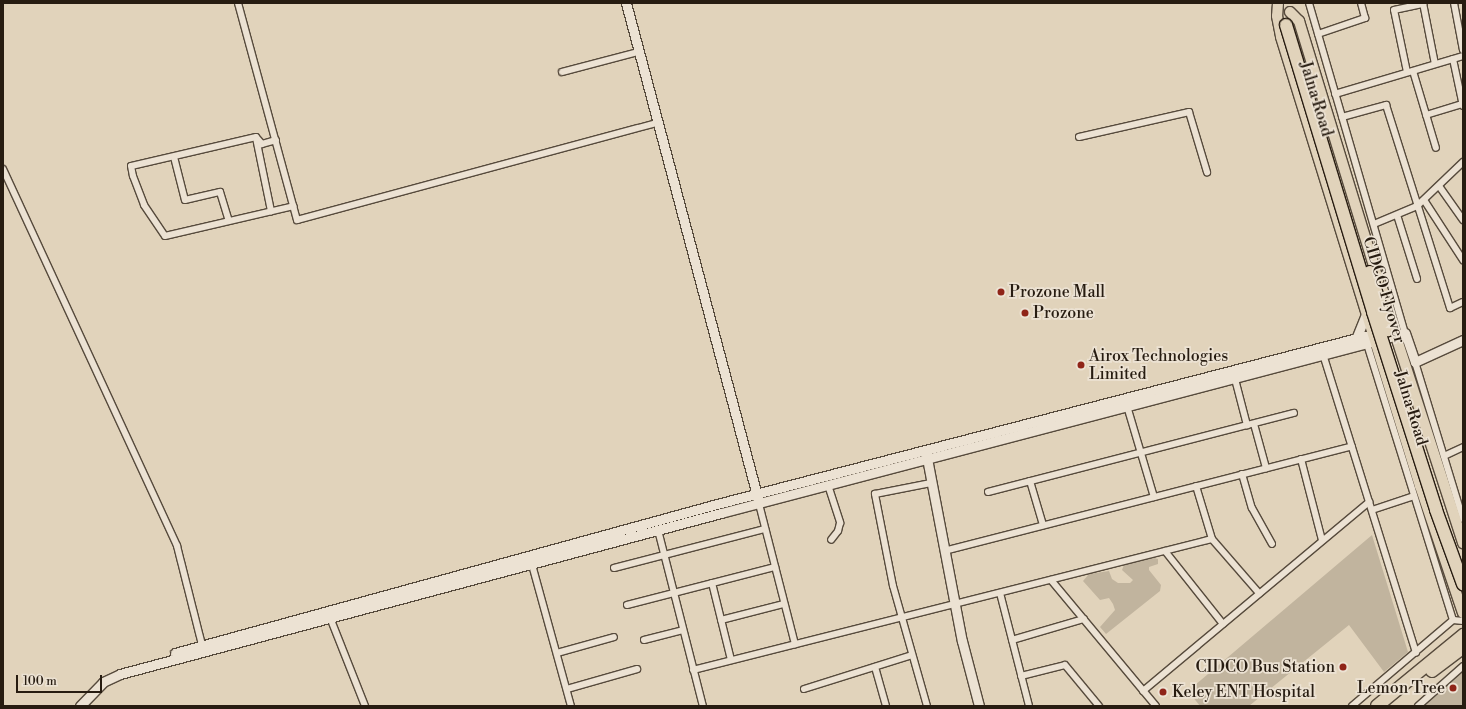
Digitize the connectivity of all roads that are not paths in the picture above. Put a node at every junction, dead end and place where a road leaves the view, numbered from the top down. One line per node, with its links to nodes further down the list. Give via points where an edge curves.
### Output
1 (238, 3): 26 (street)
2 (626, 3): 13 (street)
3 (1279, 3): 9 (main road, CIDCO Flyover); 44 (main road, Jalna Road, via 1277,16 1281,37)
4 (1309, 3): 10 (street)
5 (1361, 3): 10 (street, via 1365,18)
6 (1423, 3): 16 (street); 18 (street, via 1394,10)
7 (1454, 3): 12 (street)
8 (1289, 8): 11 (main road, CIDCO Flyover); 45 (main road, via 1299,21)
9 (1286, 25): 94 (highway, CIDCO Flyover, bridge, via 1375,319)
10 (1318, 34): 19 (street)
11 (1298, 37): 89 (highway, CIDCO Flyover, bridge, via 1435,486)
12 (1463, 50)
13 (638, 52): 17 (street); 23 (street)
14 (1463, 56): 15 (street)
15 (1453, 59): 16 (street); 20 (street)
16 (1435, 64): 18 (street)
17 (562, 72)
18 (1410, 72): 19 (street); 21 (street)
19 (1336, 94): 22 (street)
20 (1463, 105): 21 (street)
21 (1426, 115): 27 (street)
22 (1342, 117): 35 (street, via 1386,105); 40 (street)
23 (657, 123): 34 (street, via 297,220); 70 (street)
24 (256, 137): 26 (street, via 262,144); 28 (street); 36 (street)
25 (1079, 137): 31 (street, via 1189,112)
26 (276, 140): 34 (street)
27 (1436, 148)
28 (174, 158): 39 (street, via 185,200 220,192); 39 (street, via 131,166 144,205 163,234 167,236)
29 (1463, 162): 32 (street)
30 (3, 169): 116 (street, via 177,546)
31 (1207, 172)
32 (1439, 186): 33 (street); 38 (street)
33 (1424, 200): 35 (street); 41 (street)
34 (294, 206): 36 (street)
35 (1417, 206): 37 (street); 43 (street, via 1450,308)
36 (271, 212): 39 (street)
37 (1397, 215): 40 (street); 42 (street)
38 (1463, 220)
39 (229, 221)
40 (1374, 224): 46 (street)
41 (1463, 260)
42 (1417, 279)
43 (1463, 302)
44 (1366, 314): 47 (street); 48 (main road, Jalna Road)
45 (1394, 332): 46 (street); 48 (street); 83 (main road)
46 (1406, 333): 51 (street)
47 (1356, 339): 48 (street); 50 (street)
48 (1372, 340): 50 (street); 71 (street); 101 (main road, Jalna Road)
49 (1463, 340): 51 (street)
50 (1322, 352): 52 (street); 57 (street); 61 (street)
51 (1415, 362): 60 (street)
52 (1235, 378): 53 (street); 56 (street)
53 (1127, 406): 59 (street); 61 (street)
54 (1294, 413): 55 (street)
55 (1254, 424): 56 (street); 63 (street)
56 (1247, 426): 59 (street)
57 (1352, 446): 62 (street); 73 (street)
58 (1463, 447): 60 (street)
59 (1139, 453): 65 (street); 72 (street)
60 (1444, 456): 76 (street)
61 (923, 458): 66 (street); 67 (street); 70 (street)
62 (1301, 459): 63 (street); 82 (street)
63 (1266, 468): 64 (street)
64 (1242, 474): 68 (street); 84 (street, via 1252,508)
65 (1030, 481): 69 (street); 77 (street)
66 (931, 483): 85 (street); 103 (street, via 875,494 893,586)
67 (828, 485): 74 (street); 81 (street, via 840,526)
68 (1196, 486): 72 (street); 80 (street)
69 (988, 492)
70 (756, 494): 74 (street); 88 (street)
71 (1414, 496): 75 (street); 106 (street)
72 (1154, 497): 77 (street)
73 (1369, 502): 75 (street); 82 (street)
74 (759, 504): 78 (street); 79 (street)
75 (1372, 510): 118 (street)
76 (1463, 519)
77 (1042, 525): 85 (street)
78 (765, 529): 87 (street); 90 (street)
79 (658, 530): 87 (street); 88 (street)
80 (1212, 539): 86 (street); 97 (street)
81 (831, 540)
82 (1322, 540): 97 (street)
83 (1463, 542)
84 (1272, 544)
85 (944, 551): 99 (street)
86 (1165, 552): 92 (street); 108 (street)
87 (664, 555): 91 (street); 95 (street)
88 (531, 560): 102 (street); 117 (street)
89 (1463, 566)
90 (775, 567): 93 (street); 98 (street)
91 (614, 568)
92 (1051, 580): 96 (street); 104 (street)
93 (712, 583): 95 (street); 105 (street)
94 (1463, 584)
95 (674, 592): 100 (street); 109 (street)
96 (1000, 593): 99 (street); 113 (street)
97 (1259, 593): 108 (street)
98 (784, 604): 105 (street); 114 (street)
99 (954, 604): 103 (street); 135 (street)
100 (626, 605)
101 (1463, 613)
102 (329, 615): 116 (street); 131 (street)
103 (902, 617): 114 (street); 119 (street)
104 (1084, 619): 113 (street); 128 (street)
105 (721, 620): 120 (street)
106 (1453, 620): 107 (street); 118 (street)
107 (1463, 621)
108 (1223, 624): 128 (street)
109 (683, 630): 112 (street); 124 (street)
110 (1463, 635): 140 (highway)
111 (614, 637): 117 (street)
112 (644, 640)
113 (1012, 640): 125 (street)
114 (795, 644): 120 (street)
115 (1463, 648): 141 (highway)
116 (203, 649): 129 (street, via 110,677)
117 (557, 653): 126 (street)
118 (1416, 653): 139 (street)
119 (912, 655): 122 (street); 134 (street)
120 (731, 660): 124 (street)
121 (1463, 666): 142 (street)
122 (875, 667): 127 (street); 130 (street)
123 (637, 669): 126 (street)
124 (693, 670): 133 (street)
125 (1021, 676): 136 (street); 137 (street, via 1065,665)
126 (567, 689): 132 (street)
127 (804, 689)
128 (1143, 691): 138 (street)
129 (78, 704)
130 (884, 705)
131 (365, 706)
132 (571, 706)
133 (703, 706)
134 (927, 706)
135 (979, 706)
136 (1028, 706)
137 (1099, 706)
138 (1156, 706)
139 (1352, 706)
140 (1377, 706)
141 (1389, 706)
142 (1418, 706)

